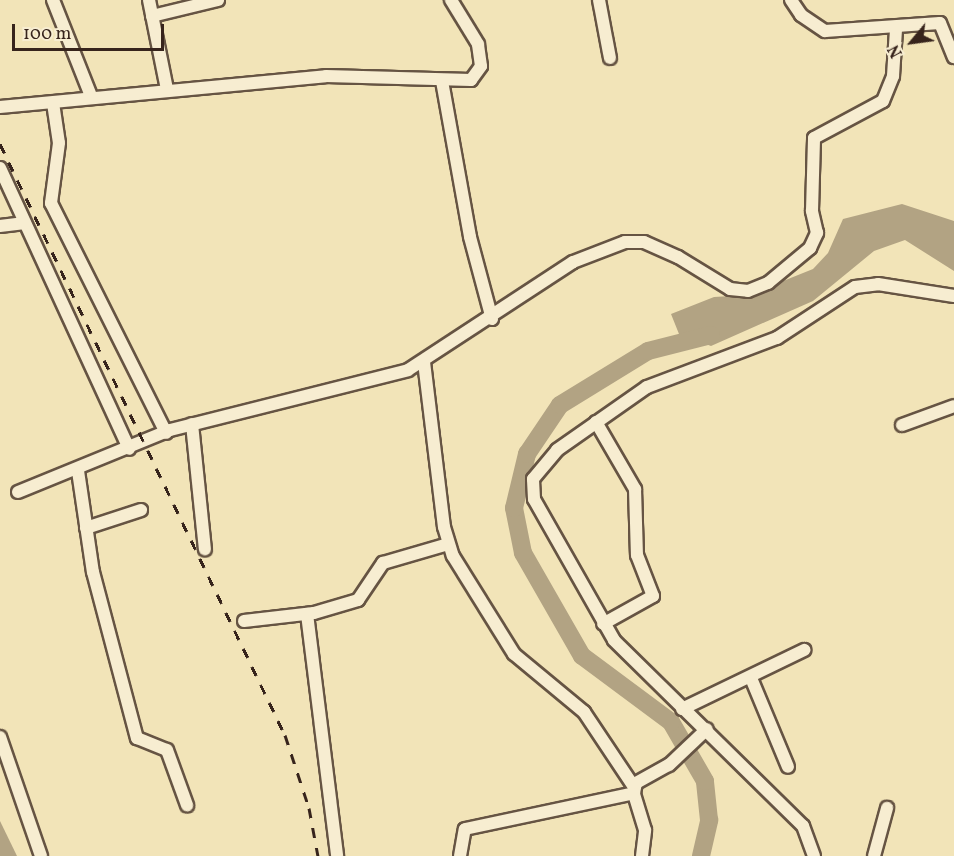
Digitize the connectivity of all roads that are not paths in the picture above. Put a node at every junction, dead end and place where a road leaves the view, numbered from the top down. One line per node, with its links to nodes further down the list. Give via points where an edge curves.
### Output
1 (53, 0): 13 (street)
2 (148, 0): 7 (street)
3 (218, 0): 7 (street)
4 (451, 0): 11 (street, via 478,44 481,66 471,80)
5 (599, 0): 10 (street)
6 (791, 0): 8 (street, via 801,15 825,31)
7 (152, 16): 12 (street)
8 (896, 30): 9 (street, via 940,23); 20 (street, via 893,76 883,101 814,138 812,211 817,233 810,248 768,283 748,291 730,289 678,257 635,240 573,262)
9 (954, 57)
10 (610, 58)
11 (442, 81): 12 (street, via 326,76); 20 (street, via 470,237)
12 (166, 89): 13 (street)
13 (91, 96): 14 (street)
14 (53, 103): 15 (street); 26 (street, via 60,143 51,203)
15 (0, 107)
16 (0, 168): 17 (street)
17 (25, 223): 18 (street); 27 (street)
18 (0, 226)
19 (954, 296): 23 (street, via 878,284 855,287 777,338 647,387)
20 (492, 319): 21 (street)
21 (424, 362): 24 (street); 32 (street)
22 (954, 406): 25 (street)
23 (596, 422): 36 (street, via 635,489 636,555 653,596); 36 (street, via 543,462 532,489)
24 (192, 424): 26 (street); 33 (street)
25 (902, 425)
26 (165, 433): 27 (street)
27 (129, 449): 28 (street)
28 (78, 471): 29 (street); 31 (street)
29 (18, 492)
30 (141, 510): 31 (street)
31 (86, 528): 44 (street, via 137,738 167,750)
32 (448, 544): 34 (street, via 383,563 358,600); 43 (street, via 514,654 584,712)
33 (205, 549)
34 (307, 614): 35 (street, via 275,613); 47 (street)
35 (244, 621)
36 (603, 624): 39 (street, via 625,654)
37 (804, 651): 38 (street)
38 (751, 678): 39 (street); 42 (street)
39 (682, 709): 40 (street)
40 (707, 729): 43 (street, via 669,765); 50 (street, via 803,826)
41 (0, 737): 46 (street)
42 (788, 767)
43 (634, 790): 48 (street, via 465,829); 49 (street, via 645,830)
44 (187, 805)
45 (886, 808): 51 (street)
46 (41, 856)
47 (337, 856)
48 (460, 856)
49 (642, 856)
50 (814, 856)
51 (874, 856)

